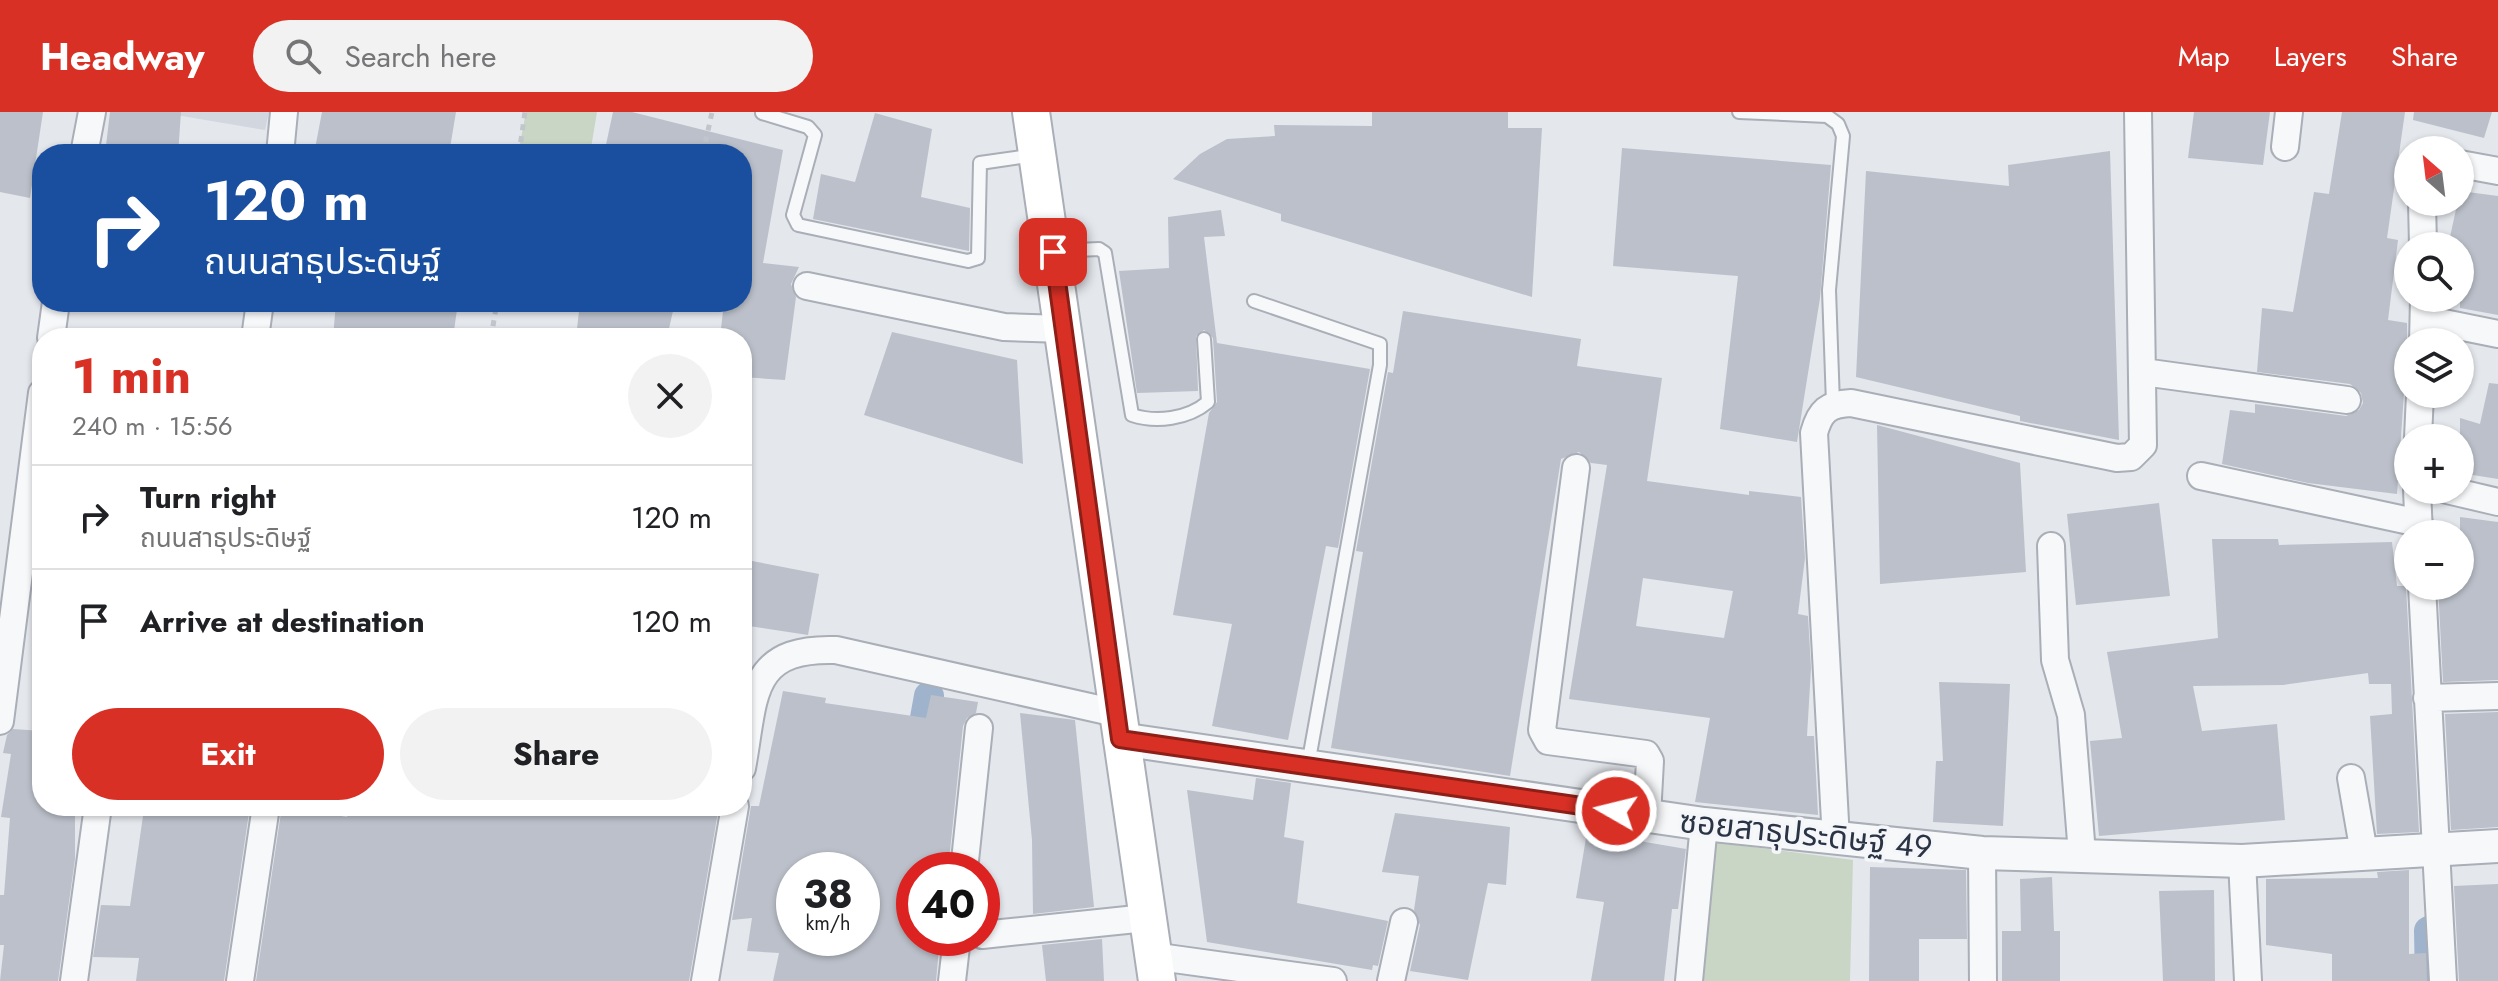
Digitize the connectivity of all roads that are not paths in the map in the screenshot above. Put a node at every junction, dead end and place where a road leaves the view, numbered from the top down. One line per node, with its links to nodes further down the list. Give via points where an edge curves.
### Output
1 (92, 112): 9 (street)
2 (284, 112): 10 (street)
3 (1031, 112): 12 (main road)
4 (1049, 112): 12 (main road)
5 (1739, 112): 24 (lane, via 1827,116 1843,136 1829,290)
6 (2138, 112): 22 (street)
7 (2289, 112): 11 (street)
8 (762, 113): 12 (lane, via 808,127 815,135 793,215 798,225 968,261 978,258 980,163)
9 (86, 144)
10 (281, 144)
11 (2285, 147)
12 (1039, 155): 15 (main road)
13 (2474, 167): 14 (street)
14 (2498, 171)
15 (1053, 252): 19 (main road); 21 (lane, via 1105,253 1132,415 1147,420 1195,413 1208,402)
16 (807, 286): 19 (street, via 1004,327)
17 (1254, 301): 39 (lane, via 1380,344)
18 (2424, 320): 20 (street)
19 (1064, 329): 37 (main road)
20 (2498, 334)
21 (1204, 339)
22 (2143, 372): 23 (street); 24 (street, via 2143,445 2131,457 1851,403)
23 (2347, 400)
24 (1833, 404): 46 (street, via 1819,415 1814,433)
25 (1576, 468): 44 (street, via 1542,730 1548,741 1646,754)
26 (32, 471): 36 (street)
27 (2201, 476): 30 (street)
28 (2474, 496): 29 (street)
29 (2498, 502)
30 (2394, 522)
31 (2051, 546): 52 (street, via 2055,660 2071,715)
32 (2423, 600): 34 (street)
33 (2498, 696): 34 (street)
34 (2427, 698): 48 (street)
35 (752, 714): 37 (street, via 759,677 783,658 811,649 836,650)
36 (0, 721)
37 (1118, 726): 39 (street, ซอยสาธุประดิษฐ์ 49); 54 (main road)
38 (979, 728): 49 (street)
39 (1308, 765): 44 (street, ซอยสาธุประดิษฐ์ 49)
40 (2351, 778): 51 (street)
41 (97, 816): 59 (street)
42 (265, 816): 60 (street)
43 (733, 816): 61 (street)
44 (1647, 816): 45 (street, ซอยสาธุประดิษฐ์ 49)
45 (1704, 824): 46 (street, ซอยสาธุประดิษฐ์ 49); 65 (street)
46 (1836, 840): 50 (street, ซอยสาธุประดิษฐ์ 49)
47 (2498, 846): 48 (street, ซอยสาธุประดิษฐ์ 49)
48 (2434, 849): 51 (street, ซอยสาธุประดิษฐ์ 49); 68 (street)
49 (966, 852)
50 (1982, 853): 52 (street, ซอยสาธุประดิษฐ์ 49); 66 (street)
51 (2364, 853): 53 (street, ซอยสาธุประดิษฐ์ 49)
52 (2082, 854): 53 (street, ซอยสาธุประดิษฐ์ 49)
53 (2242, 861): 67 (street)
54 (1146, 918): 56 (street); 58 (main road)
55 (1404, 922): 64 (street)
56 (1000, 933)
57 (955, 956): 62 (street)
58 (1155, 968): 63 (street)
59 (74, 981)
60 (240, 981)
61 (705, 981)
62 (952, 981)
63 (1333, 981)
64 (1391, 981)
65 (1689, 981)
66 (1983, 981)
67 (2248, 981)
68 (2443, 981)

